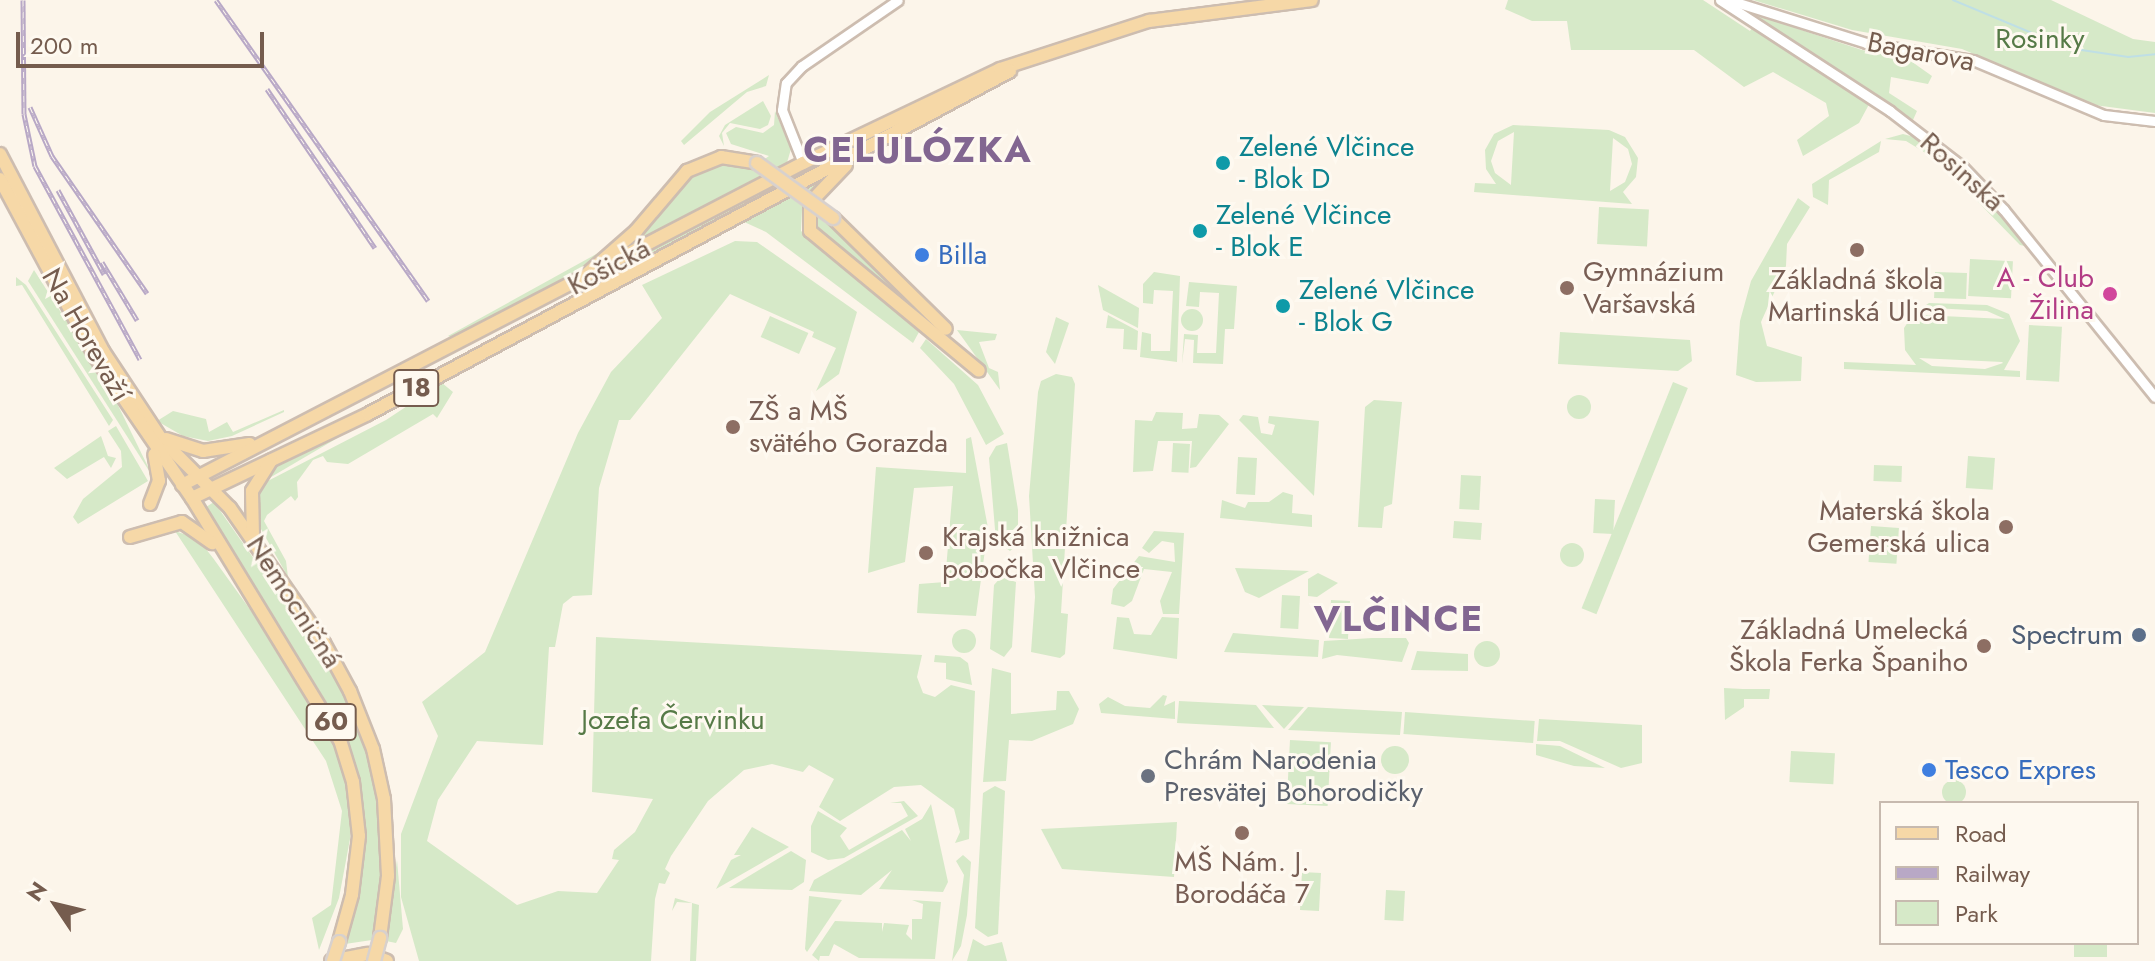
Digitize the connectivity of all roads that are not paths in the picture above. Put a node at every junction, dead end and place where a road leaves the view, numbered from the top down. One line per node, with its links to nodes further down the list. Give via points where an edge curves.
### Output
1 (898, 0): 9 (street, via 802,66 786,83 782,110)
2 (1312, 0): 5 (main road, Košická / 18, via 1149,21)
3 (1720, 0): 15 (street, Rosinská, via 1898,117 1963,167 2027,236)
4 (1729, 0): 6 (street, Bagarova, via 1866,43 1973,60 2104,115)
5 (1022, 62): 7 (main road, Košická / 18); 9 (main road, Košická / 18)
6 (2155, 121)
7 (859, 153): 11 (main road, Košická / 18); 14 (main road, via 810,203 810,231)
8 (0, 154): 16 (main road, Na Horevaží / 60, via 83,317)
9 (803, 163): 11 (main road); 12 (main road, Košická / 18)
10 (0, 179): 18 (main road, Na Horevaží / 60, via 75,322)
11 (798, 187): 19 (main road, Košická / 18, via 368,414)
12 (570, 288): 13 (main road, bridge, via 636,231 687,171 721,157 757,163 833,218); 17 (main road, Košická / 18)
13 (946, 329)
14 (979, 371)
15 (2155, 397)
16 (155, 430): 17 (main road, Na Horevaží, via 180,447 203,451); 20 (main road, Na Horevaží / 60)
17 (271, 439): 20 (main road, Košická / 18)
18 (150, 444): 21 (main road, Na Horevaží / 60); 24 (main road, via 159,474)
19 (276, 457): 22 (main road, Košická / 18); 26 (main road, via 252,491)
20 (197, 476): 21 (main road, 18); 22 (main road, 60)
21 (182, 485): 23 (main road, 60)
22 (210, 488): 23 (main road, 18); 26 (main road, Nemocničná / 60)
23 (192, 498): 27 (main road, Nemocničná / 60)
24 (150, 504)
25 (130, 537): 27 (main road, via 182,522 200,531)
26 (253, 540): 29 (main road, Nemocničná / 60, bridge, via 338,668 373,749 388,851)
27 (230, 561): 28 (main road, Nemocničná / 60, bridge, via 326,712 348,761 359,836 352,895)
28 (332, 961): 30 (main road, via 368,954)
29 (374, 961)
30 (387, 961)

